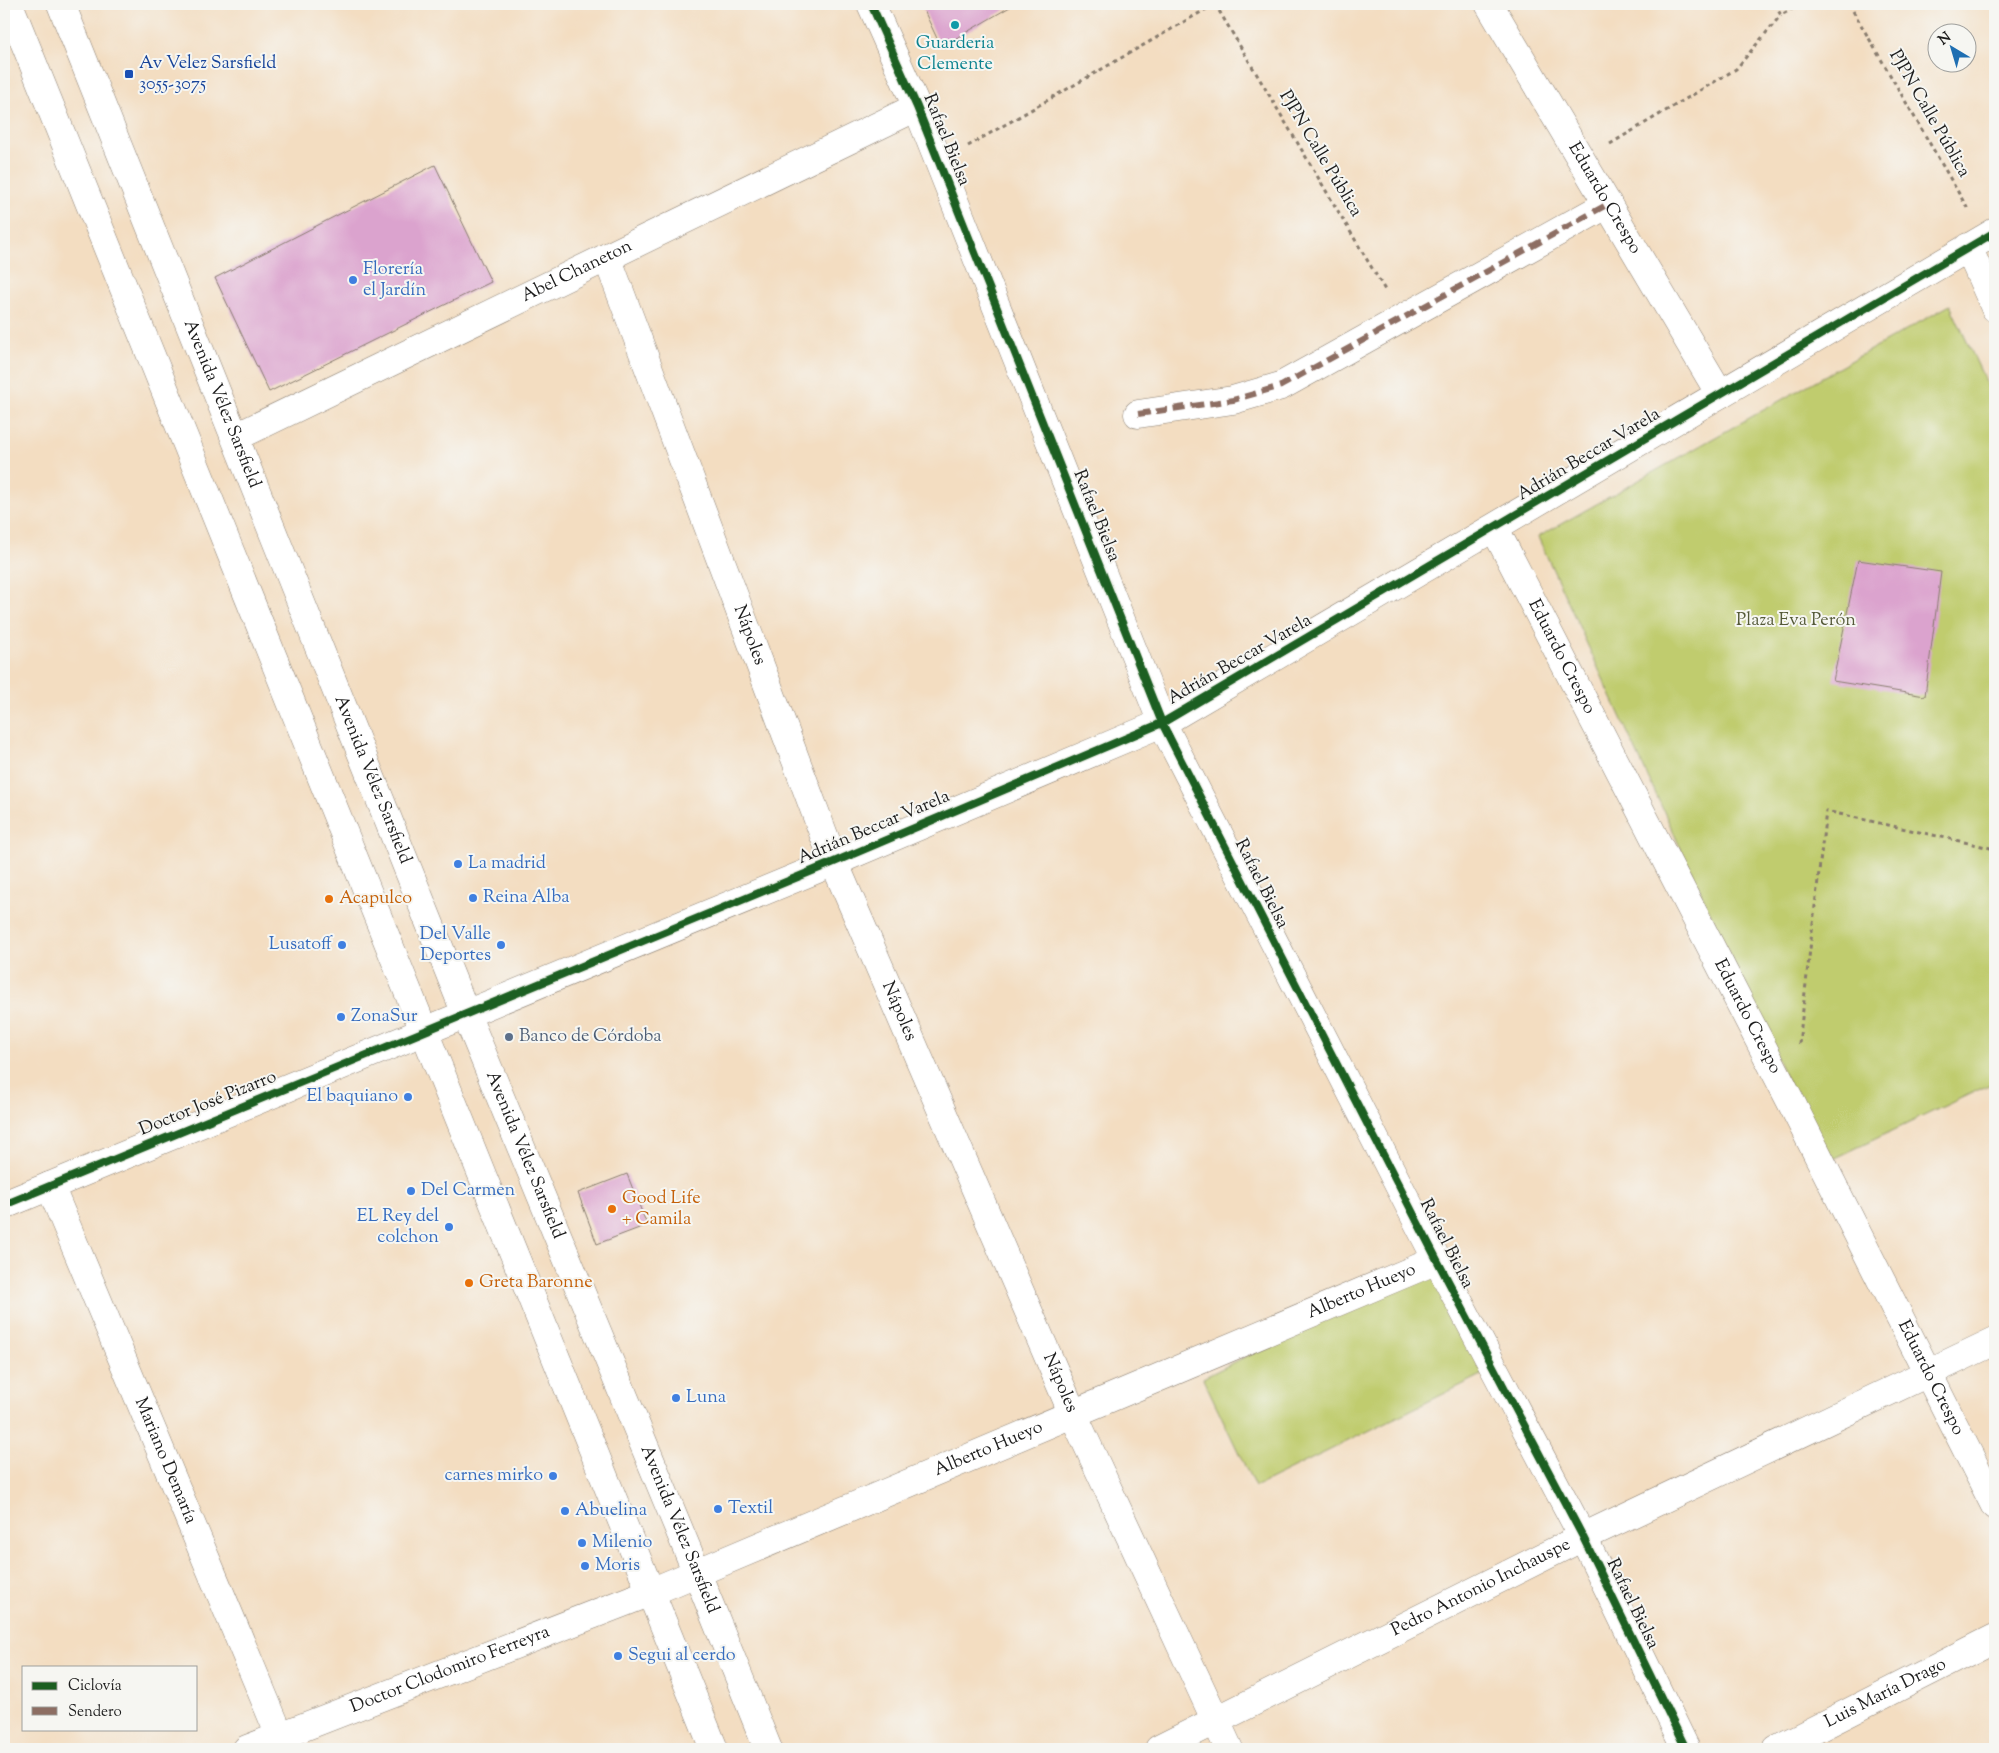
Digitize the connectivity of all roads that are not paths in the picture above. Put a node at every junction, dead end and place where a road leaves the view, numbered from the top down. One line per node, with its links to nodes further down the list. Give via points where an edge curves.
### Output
1 (9, 4): 17 (street)
2 (61, 4): 12 (street, Avenida Vélez Sarsfield)
3 (871, 4): 5 (street, Rafael Bielsa)
4 (1489, 4): 6 (street, Eduardo Crespo)
5 (917, 107): 8 (street, Abel Chaneton); 14 (street, Rafael Bielsa)
6 (1608, 204): 10 (street, Eduardo Crespo); 11 (street, via 1281,386 1233,400)
7 (1983, 239): 9 (street); 10 (street, Adrián Beccar Varela)
8 (607, 257): 12 (street, Abel Chaneton); 15 (street, Nápoles)
9 (1995, 308)
10 (1720, 394): 13 (street, Adrián Beccar Varela)
11 (1138, 414)
12 (236, 437): 16 (street, Avenida Vélez Sarsfield)
13 (1495, 529): 14 (street, Adrián Beccar Varela); 22 (street, Eduardo Crespo)
14 (1162, 723): 15 (street, Adrián Beccar Varela); 20 (street, Rafael Bielsa)
15 (834, 862): 16 (street, Adrián Beccar Varela); 23 (street, Nápoles)
16 (466, 1014): 17 (street, Adrián Beccar Varela); 26 (street, Avenida Vélez Sarsfield)
17 (424, 1032): 18 (street, Doctor José Pizarro); 27 (street)
18 (50, 1186): 19 (street, Doctor José Pizarro); 30 (street, Mariano Demaría)
19 (4, 1205)
20 (1437, 1260): 23 (street, Alberto Hueyo); 25 (street, Rafael Bielsa)
21 (1995, 1341): 22 (street, Pedro Antonio Inchauspe)
22 (1928, 1373): 24 (street, Eduardo Crespo); 25 (street, Pedro Antonio Inchauspe)
23 (1074, 1414): 26 (street, Alberto Hueyo); 29 (street, Nápoles)
24 (1995, 1506)
25 (1582, 1537): 29 (street, Pedro Antonio Inchauspe); 36 (street, Rafael Bielsa)
26 (697, 1573): 27 (street, Alberto Hueyo); 33 (street, Avenida Vélez Sarsfield)
27 (651, 1592): 30 (street, Doctor Clodomiro Ferreyra); 32 (street)
28 (1995, 1638): 37 (street, Luis María Drago)
29 (1214, 1722): 34 (street, Pedro Antonio Inchauspe); 35 (street, Nápoles)
30 (280, 1736): 31 (street, Doctor Clodomiro Ferreyra)
31 (247, 1749)
32 (714, 1749)
33 (768, 1749)
34 (1159, 1749)
35 (1229, 1749)
36 (1686, 1749)
37 (1777, 1749)

